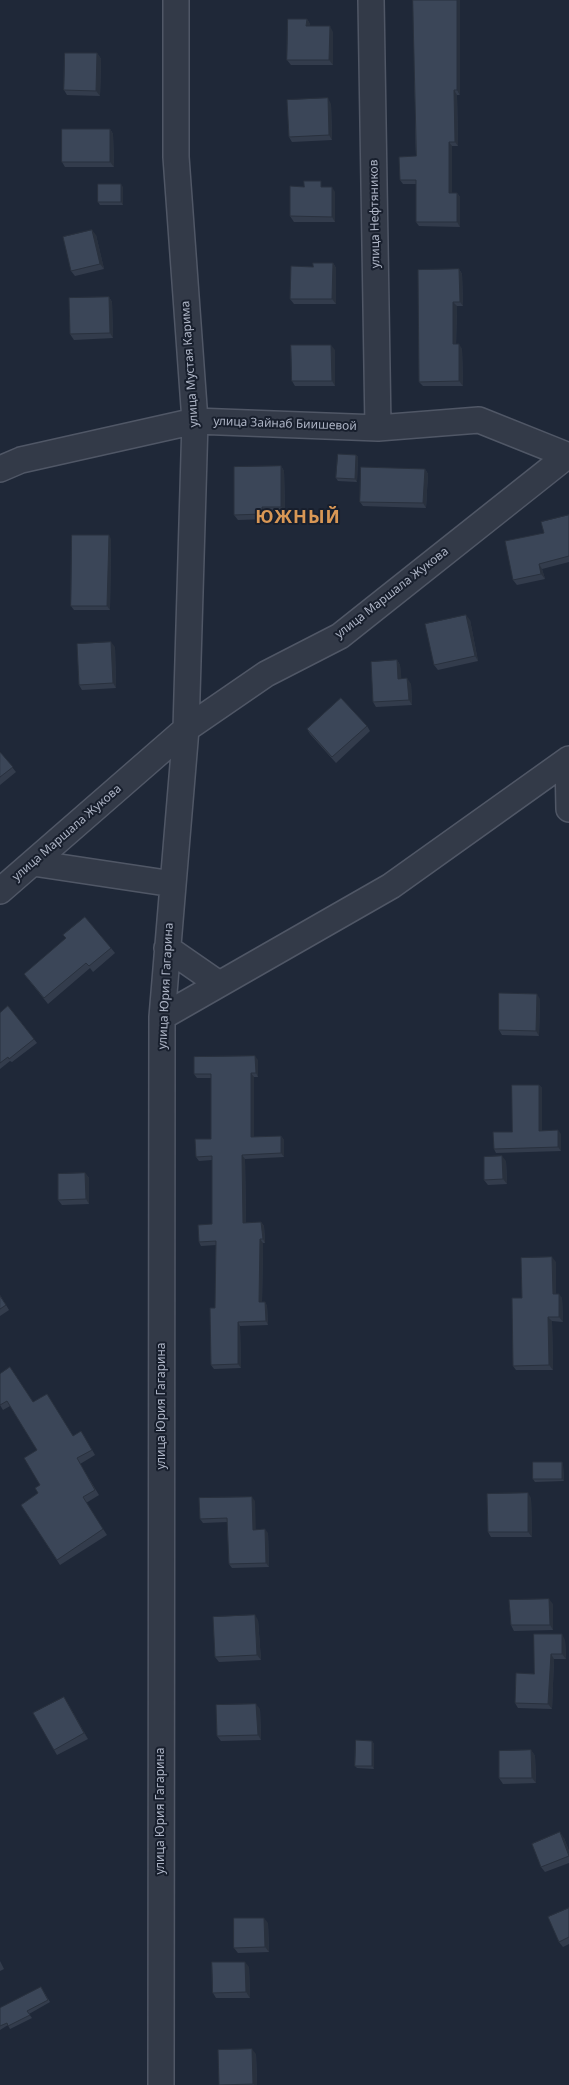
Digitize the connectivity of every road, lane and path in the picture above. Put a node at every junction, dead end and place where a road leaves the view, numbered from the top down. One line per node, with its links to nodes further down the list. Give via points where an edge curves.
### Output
1 (176, 0): 3 (street, улица Мустая Карима, via 176,157)
2 (371, 0): 4 (street, улица Нефтяников)
3 (194, 421): 4 (street, улица Зайнаб Биишевой); 6 (street, улица Зайнаб Биишевой, via 21,460); 7 (street, улица Мустая Карима)
4 (378, 428): 5 (street, улица Зайнаб Биишевой, via 479,420)
5 (568, 455): 7 (street, улица Маршала Жукова, via 340,636 266,674)
6 (0, 469)
7 (186, 729): 10 (street, улица Маршала Жукова); 11 (street, улица Юрия Гагарина)
8 (568, 759): 9 (street); 14 (street, via 391,886)
9 (569, 809)
10 (32, 863): 11 (street); 12 (street, улица Маршала Жукова)
11 (173, 884): 13 (street, улица Юрия Гагарина)
12 (0, 891)
13 (168, 948): 14 (street); 15 (street, улица Юрия Гагарина)
14 (219, 984): 15 (street)
15 (162, 1017): 16 (street, улица Юрия Гагарина)
16 (161, 2085)

